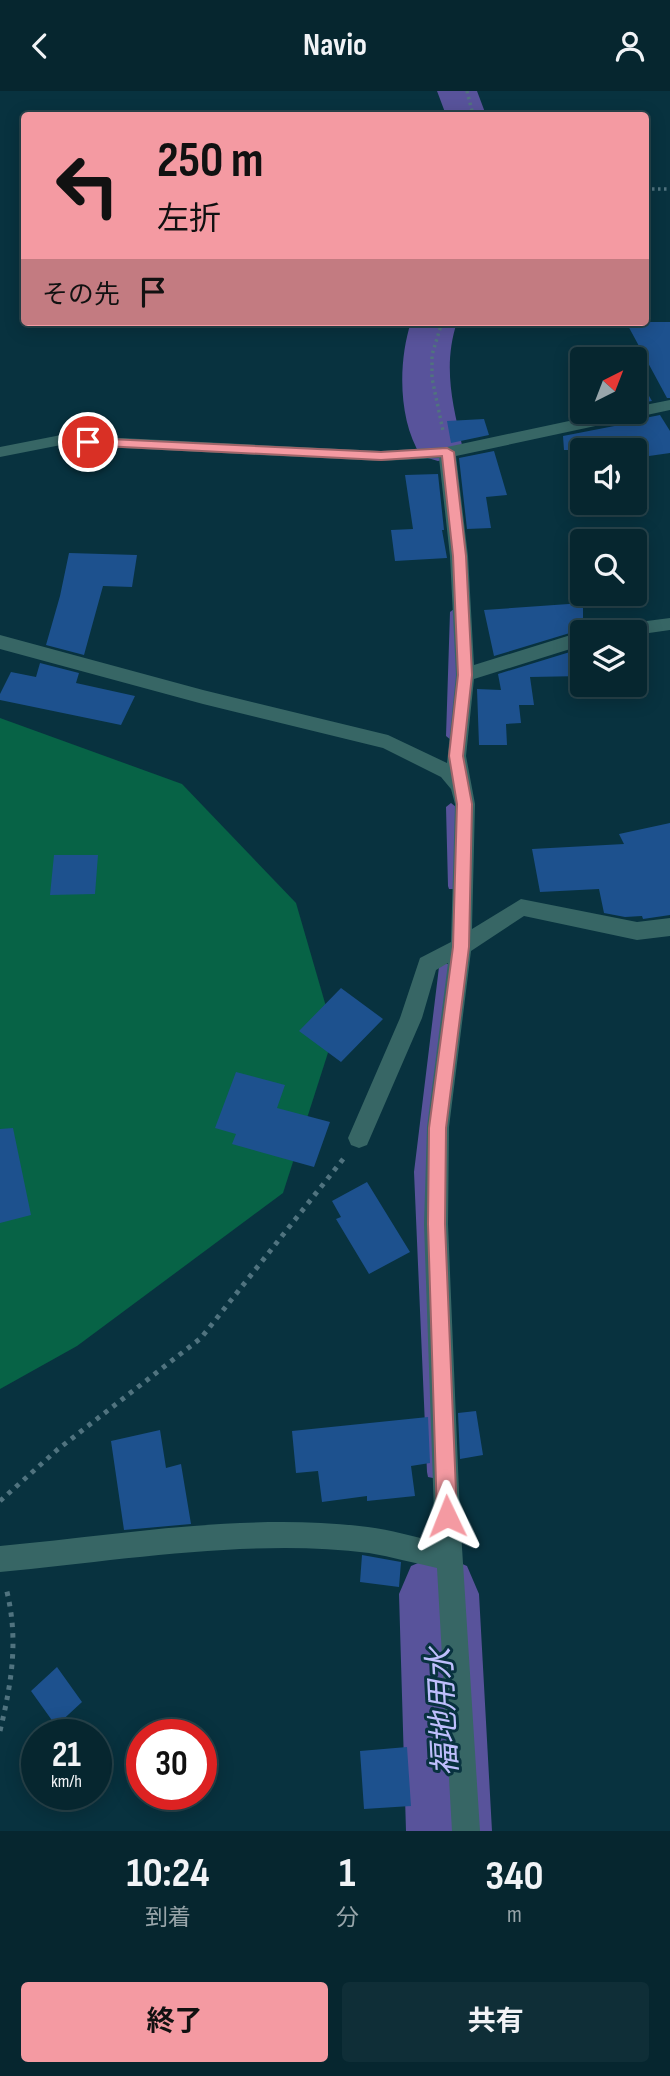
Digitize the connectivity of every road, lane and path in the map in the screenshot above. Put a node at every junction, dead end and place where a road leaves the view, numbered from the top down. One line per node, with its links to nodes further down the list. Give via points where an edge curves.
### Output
1 (467, 91): 2 (path)
2 (472, 112)
3 (649, 189): 4 (path)
4 (670, 189)
5 (441, 326): 8 (path, via 432,355 432,378)
6 (670, 405): 8 (street)
7 (0, 452): 8 (street, via 61,440 381,456)
8 (447, 452): 13 (street, via 460,556)
9 (670, 624): 10 (street)
10 (647, 627)
11 (0, 642): 14 (street, via 388,741 448,772)
12 (570, 642): 13 (street)
13 (465, 675): 14 (street, via 456,756)
14 (460, 786): 16 (street, via 465,804)
15 (670, 927): 16 (street, via 637,930 521,907)
16 (461, 947): 17 (street, via 427,964 411,1018); 19 (street, via 438,1128 437,1237)
17 (359, 1138): 18 (path, via 201,1338 57,1450)
18 (0, 1501)
19 (450, 1558): 20 (street, via 359,1539 228,1538); 22 (street)
20 (2, 1569): 21 (path, via 16,1656)
21 (0, 1731)
22 (466, 1831)

